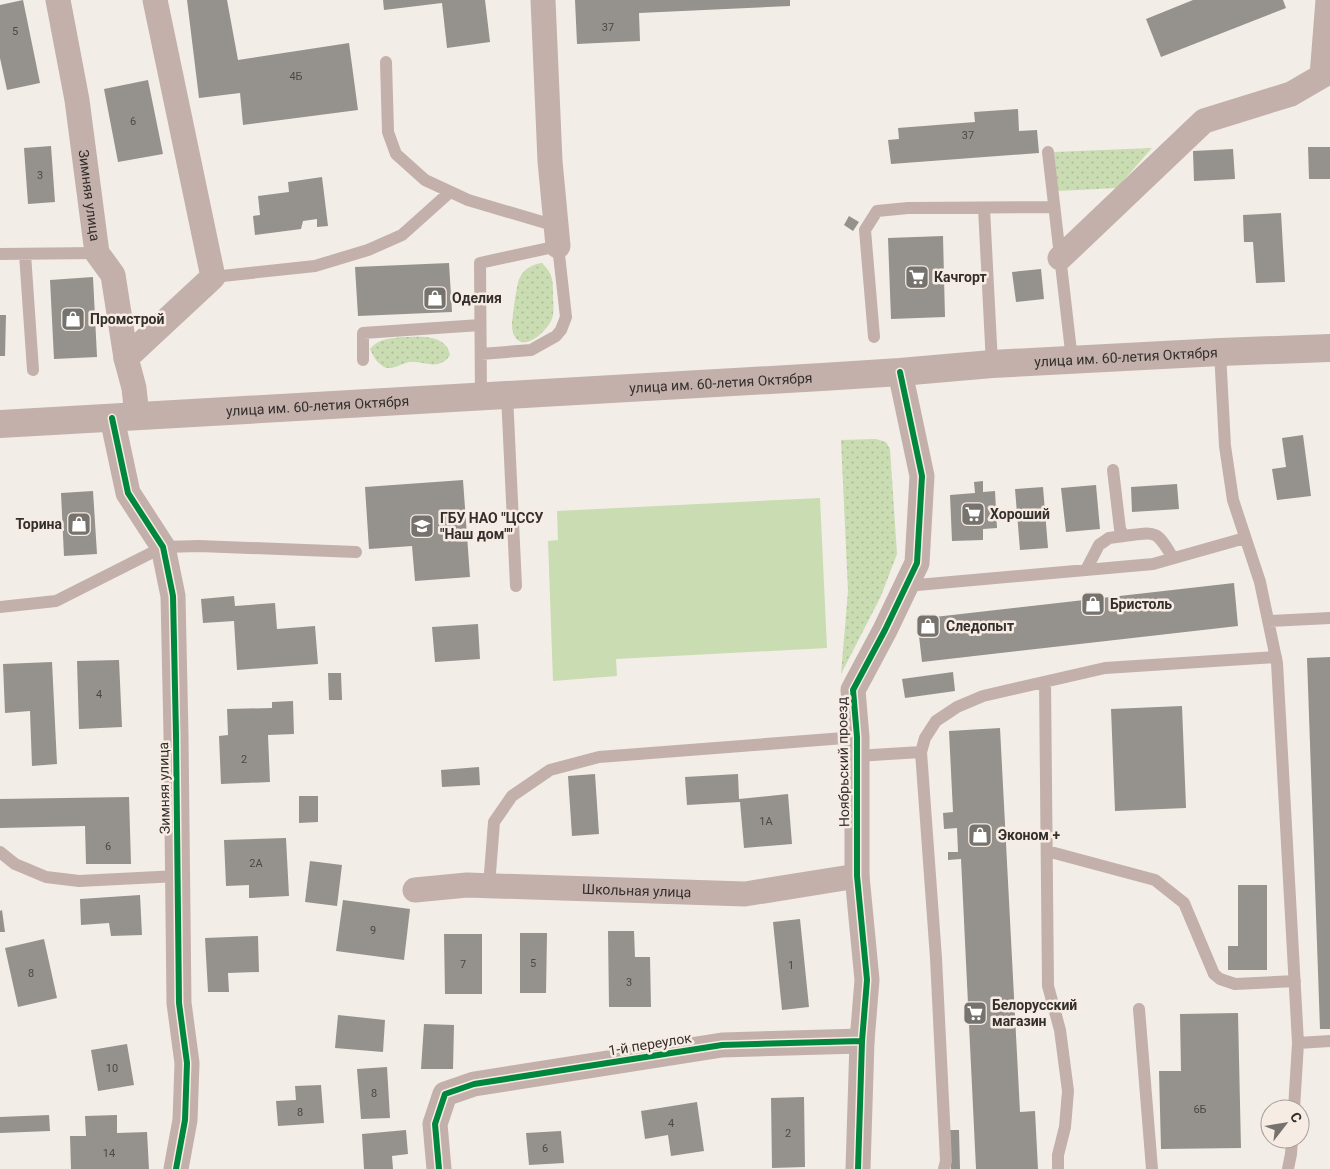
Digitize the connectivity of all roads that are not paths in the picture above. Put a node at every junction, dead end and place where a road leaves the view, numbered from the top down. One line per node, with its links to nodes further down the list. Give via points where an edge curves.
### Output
1 (58, 0): 13 (street, Зимняя улица, via 77,100)
2 (155, 0): 16 (street)
3 (543, 0): 11 (street, via 550,161)
4 (1328, 10): 6 (street)
5 (386, 62): 8 (lane, via 388,132 396,154 425,180)
6 (1326, 79): 15 (street, via 1291,94 1204,121)
7 (1048, 152): 9 (lane)
8 (450, 192): 11 (lane); 16 (lane, via 402,235 368,250 315,266)
9 (1054, 207): 10 (lane); 15 (lane)
10 (984, 208): 18 (lane, via 877,211 865,230); 25 (lane)
11 (557, 236): 17 (lane, via 480,263); 21 (lane, via 566,317 561,330 530,350)
12 (0, 253): 14 (lane)
13 (97, 253): 14 (lane); 22 (street, Зимняя улица, via 113,275)
14 (25, 254): 26 (lane)
15 (1060, 258): 24 (lane)
16 (213, 277): 22 (street)
17 (480, 325): 21 (lane); 23 (lane, via 363,333)
18 (874, 337)
19 (1330, 348): 20 (main road, улица им. 60-летия Октября)
20 (1220, 352): 24 (main road, улица им. 60-летия Октября); 33 (lane, via 1225,446 1233,500)
21 (481, 354): 28 (lane)
22 (126, 358): 29 (street, Зимняя улица, via 134,388)
23 (363, 360)
24 (1072, 360): 25 (main road, улица им. 60-летия Октября)
25 (992, 364): 27 (main road, улица им. 60-летия Октября)
26 (33, 370)
27 (900, 372): 28 (main road, улица им. 60-летия Октября); 39 (street, Ноябрьский проезд, via 922,476 917,562)
28 (494, 396): 29 (main road, улица им. 60-летия Октября); 38 (lane)
29 (124, 417): 30 (main road, улица им. 60-летия Октября); 34 (street, Зимняя улица, via 128,493)
30 (0, 424)
31 (1113, 470): 32 (lane, via 1120,529)
32 (1124, 536): 36 (lane, via 1152,533 1162,540); 37 (lane, via 1109,538 1099,545)
33 (1246, 538): 36 (lane); 42 (lane)
34 (163, 547): 35 (lane); 40 (lane, via 56,601); 49 (street, Зимняя улица, via 172,596)
35 (356, 552)
36 (1173, 558): 37 (lane, via 1153,564)
37 (1086, 570): 39 (lane)
38 (516, 586)
39 (906, 586): 45 (street, Ноябрьский проезд, via 853,690)
40 (0, 608)
41 (1330, 618): 42 (lane)
42 (1268, 621): 43 (lane)
43 (1276, 658): 44 (lane, via 1105,668); 53 (lane)
44 (1045, 682): 46 (lane, via 983,696 957,707 936,721); 47 (lane)
45 (857, 746): 46 (lane); 50 (street, Ноябрьский проезд); 51 (lane, via 599,757 550,770 512,796 494,822)
46 (921, 752): 63 (lane, via 936,958)
47 (1047, 851): 53 (lane, via 1155,880 1184,903 1214,974 1220,979 1235,984); 64 (lane, via 1048,986 1060,1030 1068,1091)
48 (0, 852): 49 (lane, via 15,864 46,877 79,881)
49 (178, 876): 60 (street, Зимняя улица, via 179,1003 186,1063 186,1120)
50 (857, 876): 51 (street, Школьная улица, via 745,894); 55 (street, Ноябрьский проезд, via 867,980)
51 (489, 886): 52 (street, Школьная улица)
52 (415, 890)
53 (1295, 981): 57 (lane)
54 (1139, 1009): 65 (lane)
55 (862, 1041): 61 (street, 1-й переулок, via 722,1045 474,1084 445,1094 435,1124); 62 (street, Ноябрьский проезд)
56 (1330, 1042): 57 (lane)
57 (1298, 1043): 58 (lane)
58 (1295, 1099)
59 (1291, 1149): 66 (lane)
60 (176, 1169)
61 (439, 1169)
62 (858, 1169)
63 (944, 1169)
64 (1058, 1169)
65 (1152, 1169)
66 (1288, 1169)

